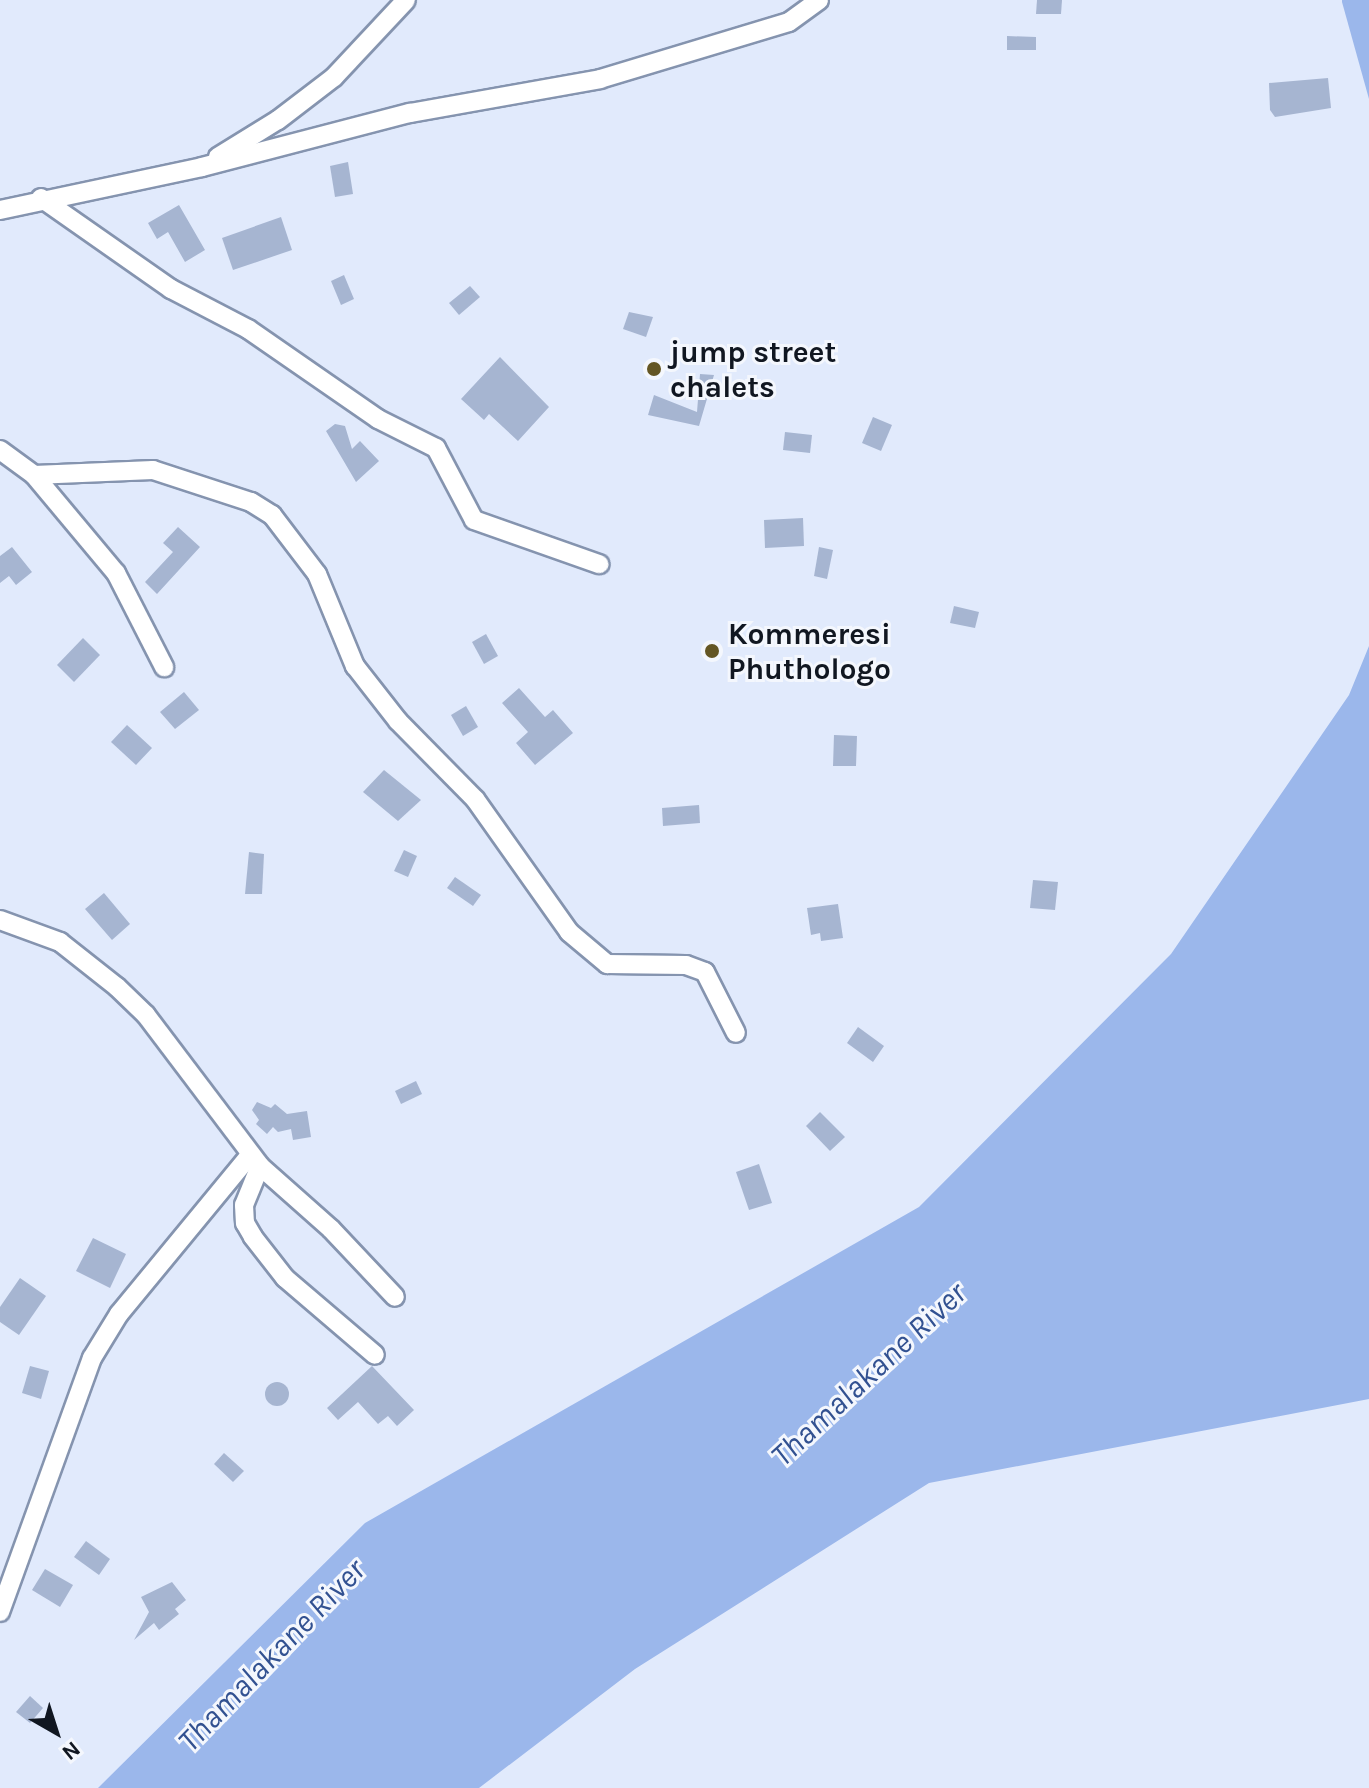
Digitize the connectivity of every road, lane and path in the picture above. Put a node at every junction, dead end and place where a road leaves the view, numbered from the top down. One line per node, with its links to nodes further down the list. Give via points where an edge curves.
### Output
1 (406, 0): 3 (street, via 334,77)
2 (819, 0): 3 (street, via 789,22 600,79 410,113)
3 (202, 167): 4 (street)
4 (41, 198): 5 (street); 8 (street, via 171,289 248,329 378,419 436,448 474,520)
5 (0, 210)
6 (0, 450): 7 (street)
7 (34, 475): 9 (street, via 116,573); 11 (street, via 153,470 251,502 272,515 317,574 355,666 398,721 475,799 569,932 607,964 686,965 705,972)
8 (599, 564)
9 (164, 667)
10 (0, 920): 12 (street, via 60,942 117,987 146,1015)
11 (736, 1033)
12 (255, 1161): 13 (street, via 331,1229); 14 (street, via 244,1205 253,1237 285,1278); 15 (street, via 119,1314 92,1358)
13 (395, 1297)
14 (375, 1355)
15 (0, 1612)

